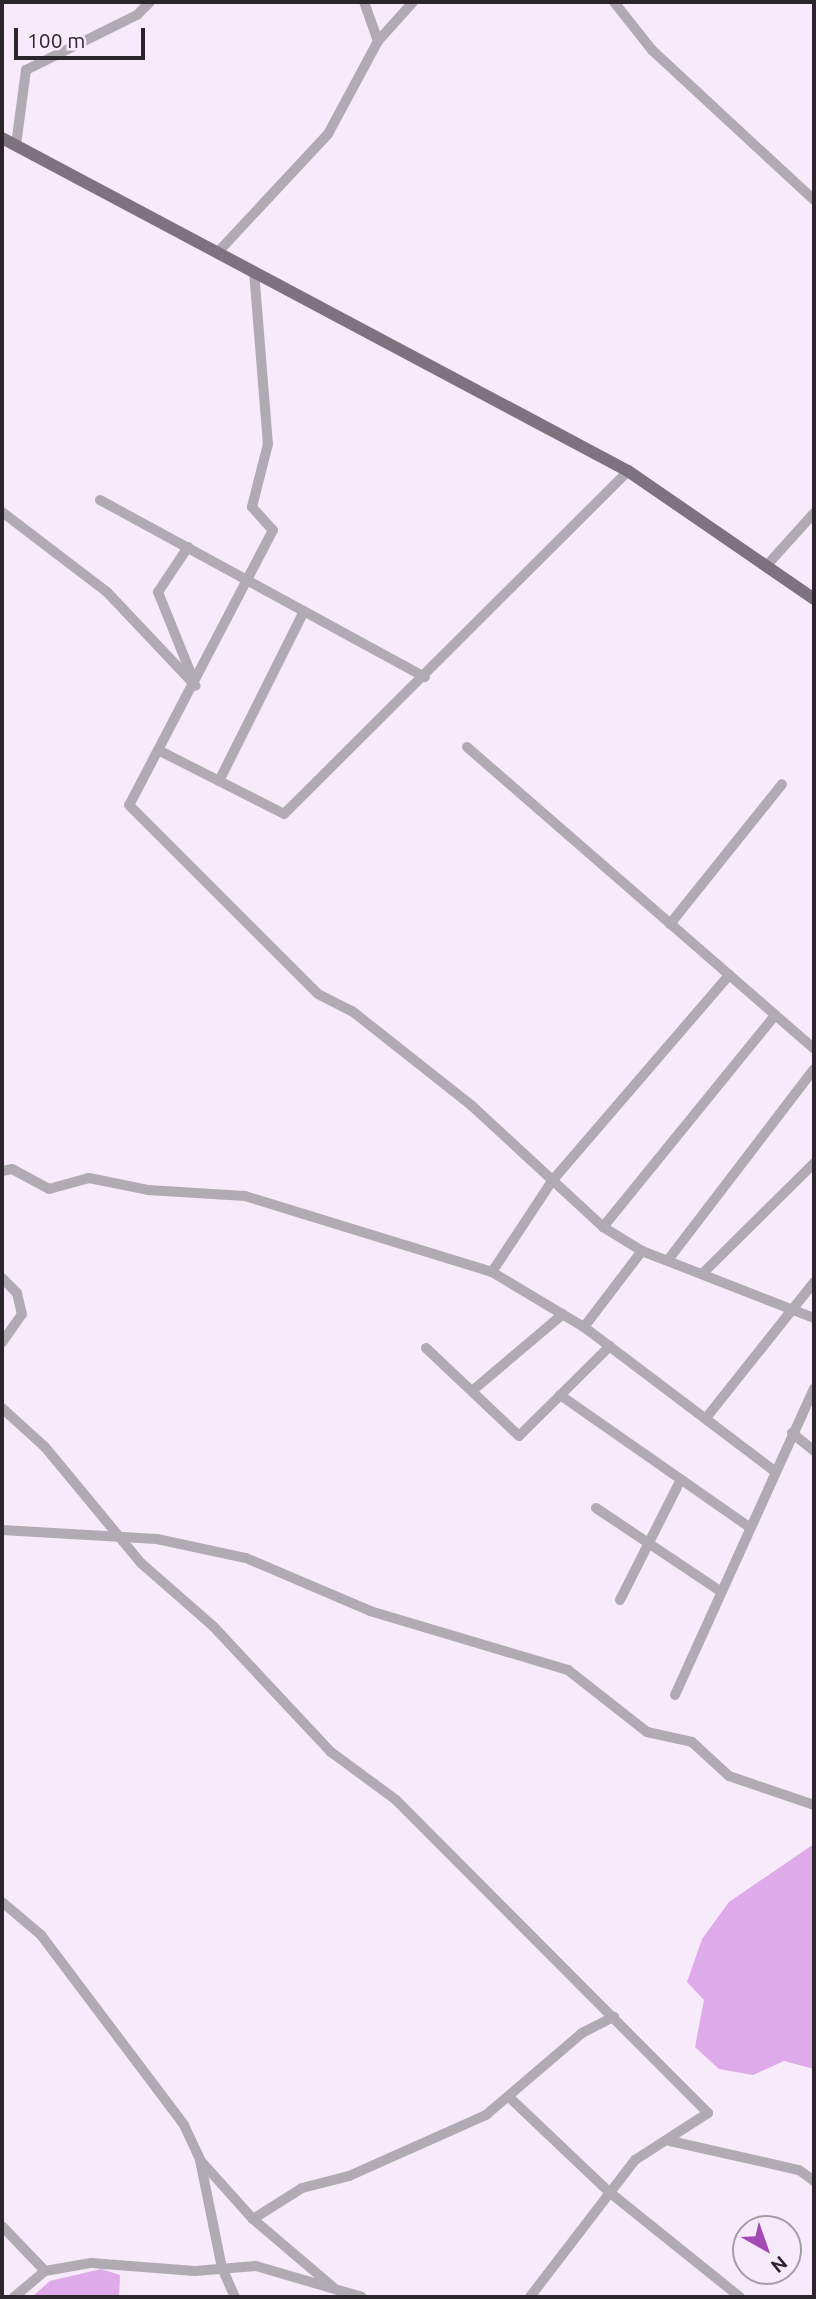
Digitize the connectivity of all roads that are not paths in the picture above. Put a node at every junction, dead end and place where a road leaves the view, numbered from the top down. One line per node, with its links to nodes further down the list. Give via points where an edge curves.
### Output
1 (150, 2): 7 (street, via 137,15 26,70)
2 (364, 2): 5 (street)
3 (413, 2): 5 (street)
4 (614, 2): 8 (street, via 652,50)
5 (378, 41): 9 (street, via 328,134)
6 (2, 138): 7 (main road)
7 (16, 145): 9 (main road)
8 (814, 200)
9 (218, 252): 10 (main road)
10 (254, 271): 11 (main road); 17 (street, via 268,444 252,507 273,530)
11 (628, 471): 16 (main road); 20 (street)
12 (100, 500): 15 (street)
13 (2, 512): 21 (street, via 107,592)
14 (814, 513): 16 (street)
15 (188, 547): 17 (street); 21 (street, via 159,592)
16 (768, 564): 18 (main road)
17 (250, 582): 19 (street); 21 (street)
18 (814, 599)
19 (304, 611): 20 (street); 24 (street)
20 (425, 677): 24 (street, via 284,814)
21 (196, 686): 23 (street)
22 (467, 747): 26 (street)
23 (160, 751): 24 (street); 33 (street, via 129,805 318,994 352,1011 471,1105)
24 (219, 781)
25 (782, 784): 26 (street)
26 (670, 924): 27 (street)
27 (729, 975): 28 (street); 33 (street)
28 (775, 1015): 29 (street); 34 (street)
29 (814, 1049)
30 (814, 1069): 36 (street)
31 (814, 1163): 38 (street)
32 (2, 1171): 37 (street, via 12,1170 49,1189 89,1178 148,1190 245,1196)
33 (552, 1181): 34 (street); 37 (street)
34 (603, 1227): 35 (street)
35 (642, 1251): 36 (street); 44 (street)
36 (668, 1260): 38 (street)
37 (492, 1272): 42 (street)
38 (704, 1272): 41 (street)
39 (2, 1278): 45 (street, via 17,1293 22,1314)
40 (814, 1282): 41 (street)
41 (796, 1310): 43 (street); 52 (street)
42 (563, 1314): 44 (street); 49 (street)
43 (814, 1318)
44 (584, 1327): 46 (street)
45 (2, 1343)
46 (610, 1346): 50 (street); 52 (street)
47 (426, 1348): 49 (street)
48 (814, 1388): 53 (street)
49 (471, 1391): 50 (street, via 519,1436)
50 (560, 1395): 56 (street)
51 (2, 1408): 60 (street, via 45,1447)
52 (706, 1418): 55 (street)
53 (792, 1433): 54 (street); 55 (street)
54 (814, 1451)
55 (773, 1470): 58 (street)
56 (680, 1481): 58 (street); 61 (street)
57 (596, 1508): 61 (street)
58 (748, 1526): 62 (street)
59 (2, 1530): 60 (street)
60 (122, 1542): 65 (street, via 157,1539 246,1558 370,1611 568,1670 647,1732 692,1742 729,1776); 67 (street, via 214,1626 331,1752 396,1800)
61 (649, 1543): 62 (street); 63 (street)
62 (719, 1591): 64 (street)
63 (620, 1600)
64 (675, 1695)
65 (814, 1805)
66 (2, 1902): 70 (street, via 41,1934 184,2125)
67 (614, 2017): 68 (street, via 573,2039); 69 (street, via 708,2113)
68 (510, 2098): 72 (street); 73 (street, via 426,2144 302,2188)
69 (670, 2141): 71 (street, via 799,2170); 72 (street, via 635,2160)
70 (200, 2160): 73 (street); 75 (street)
71 (814, 2181)
72 (608, 2191): 81 (street, via 594,2220); 82 (street)
73 (253, 2219): 77 (street)
74 (2, 2226): 76 (street)
75 (222, 2268): 76 (street, via 91,2263); 77 (street, via 256,2266); 79 (street)
76 (45, 2271): 78 (street)
77 (333, 2287): 80 (street)
78 (14, 2297)
79 (235, 2297)
80 (362, 2297)
81 (530, 2297)
82 (740, 2297)

